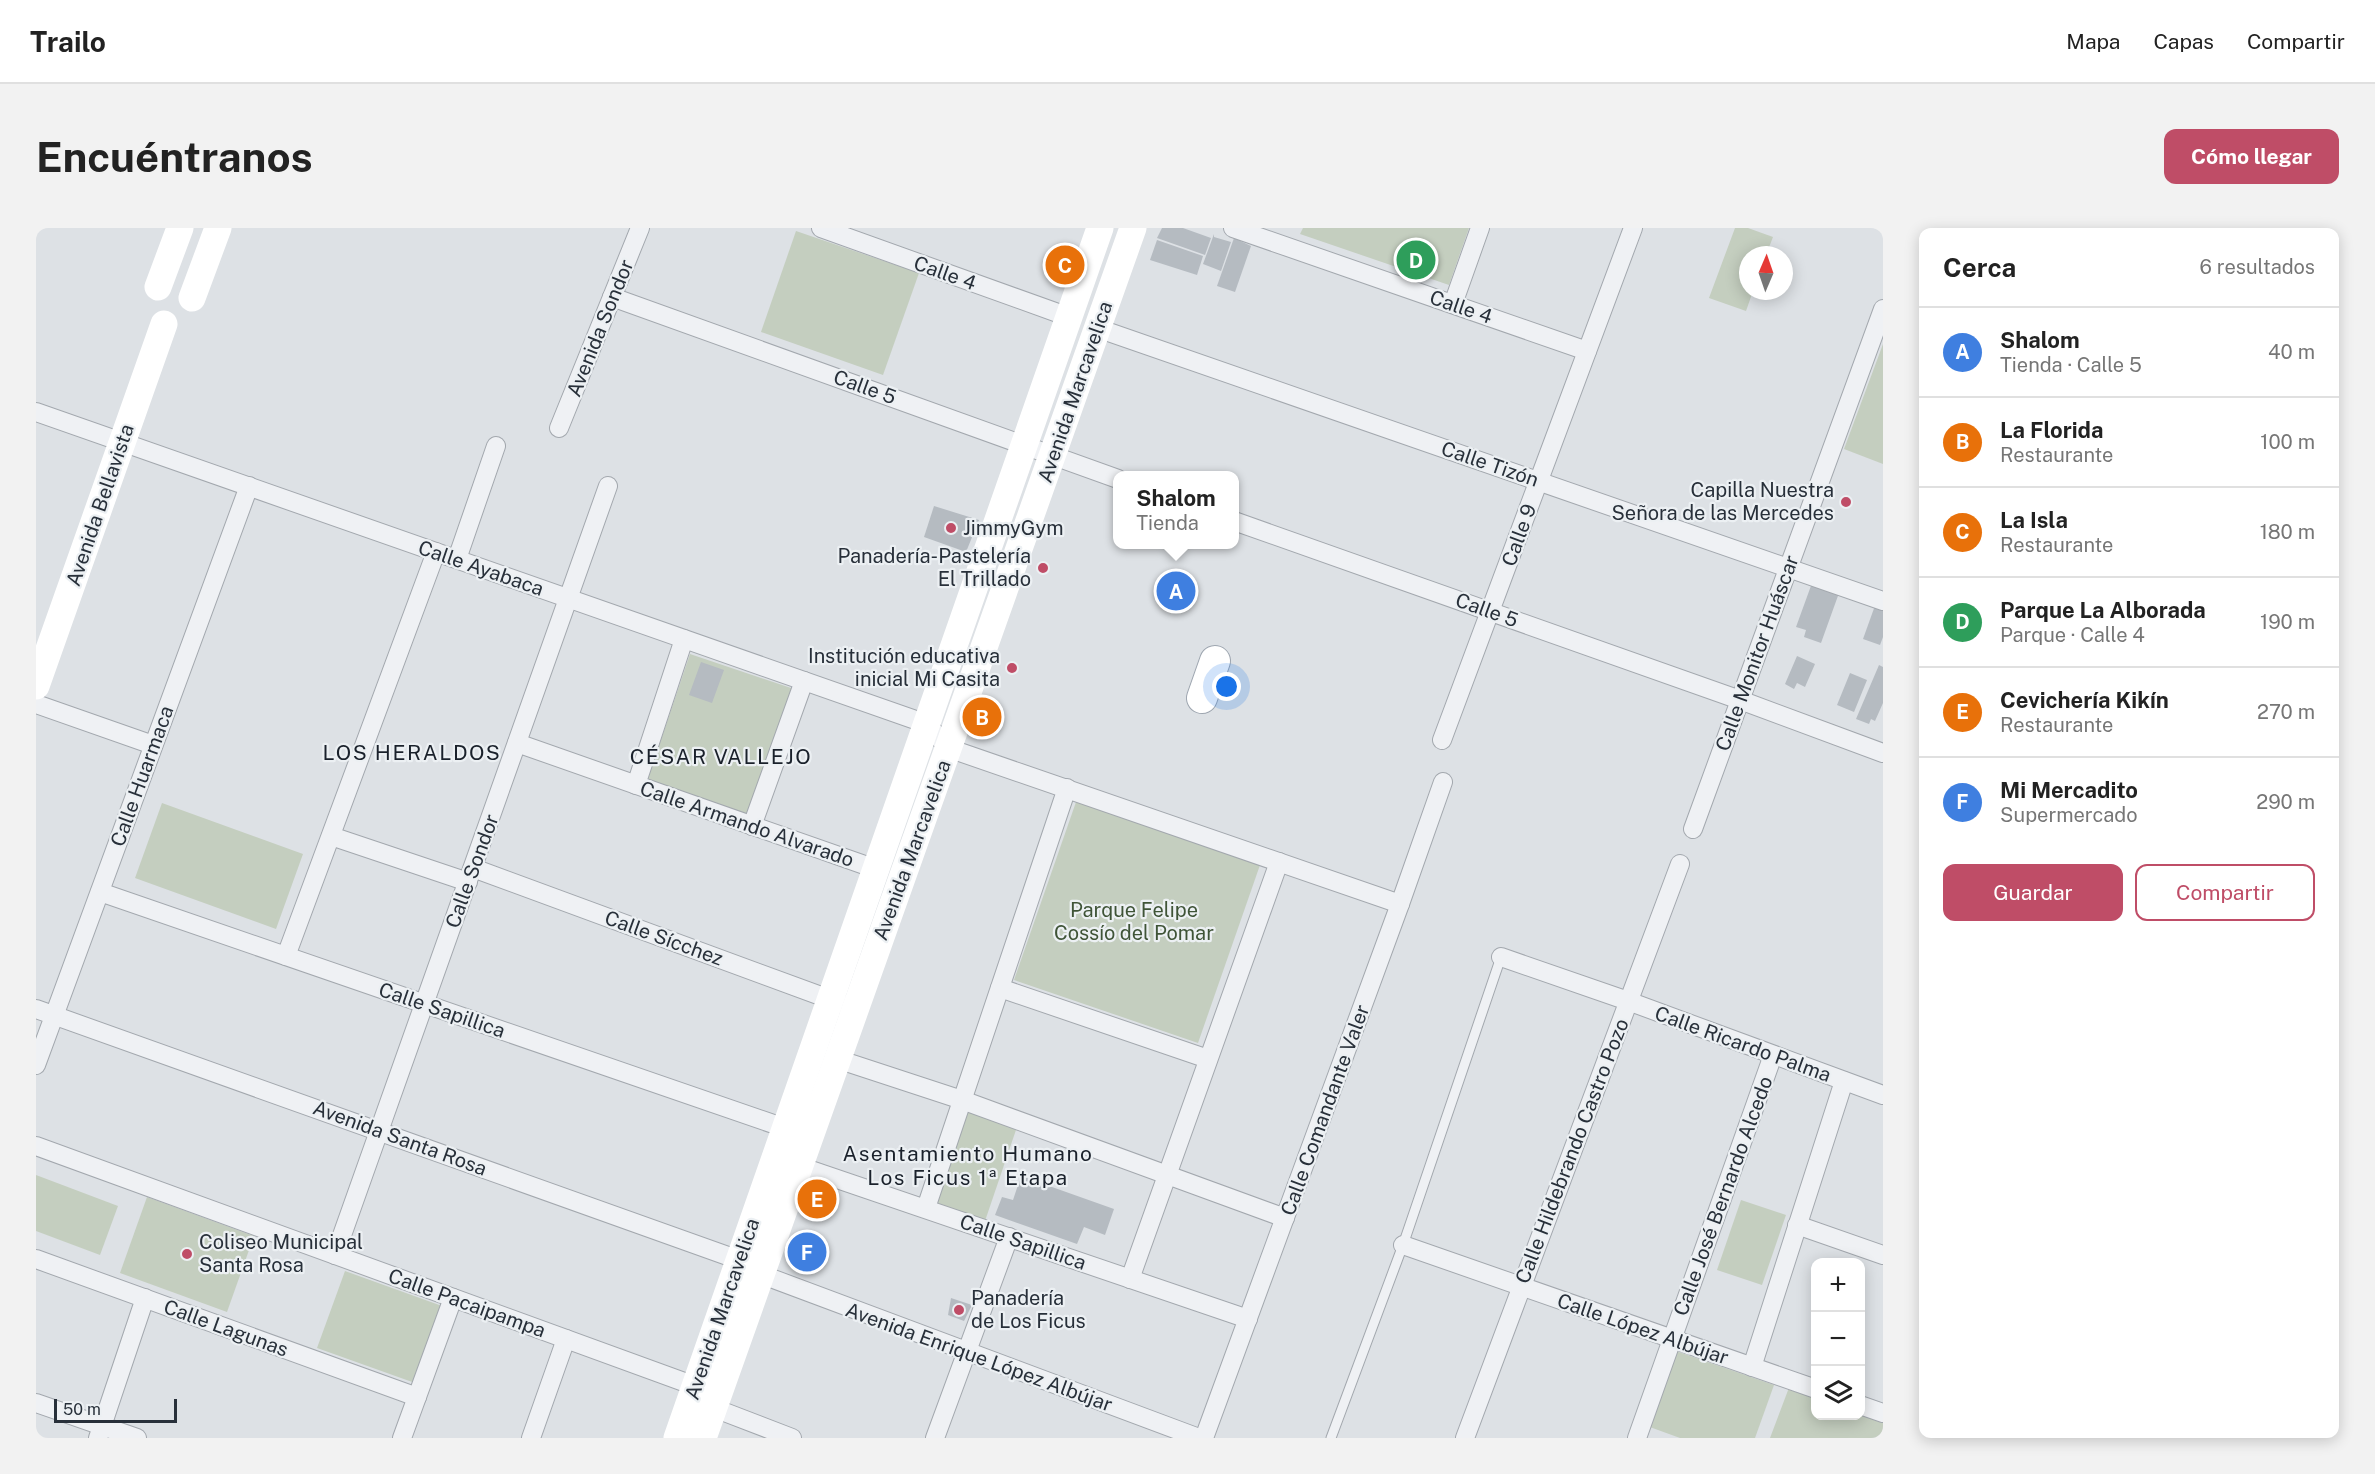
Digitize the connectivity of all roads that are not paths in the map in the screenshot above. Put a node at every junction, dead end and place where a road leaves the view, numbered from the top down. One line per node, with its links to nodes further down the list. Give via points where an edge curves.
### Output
1 (180, 228): 11 (street)
2 (640, 228): 12 (street, Avenida Sondor)
3 (821, 228): 16 (street, Calle 4)
4 (1100, 228): 16 (street, Avenida Marcavelica)
5 (1132, 228): 18 (street, Avenida Marcavelica)
6 (1233, 228): 10 (street, Calle 4)
7 (1480, 228): 14 (street)
8 (1633, 228): 19 (street, Calle 9)
9 (216, 229): 13 (street)
10 (1284, 236): 14 (street, Calle 4)
11 (158, 287)
12 (612, 297): 21 (street, Avenida Sondor); 23 (street, Calle 5)
13 (192, 298)
14 (1454, 304): 19 (street, Calle 4)
15 (1883, 309): 33 (street, Calle Monitor Huáscar)
16 (1069, 317): 23 (street, Avenida Marcavelica)
17 (164, 324): 22 (street, Avenida Bellavista)
18 (1097, 328): 25 (street, Avenida Marcavelica); 27 (street, Calle Tizón)
19 (1587, 351): 27 (street, Calle 9)
20 (36, 412): 22 (street, Calle Ayabaca)
21 (560, 428)
22 (122, 442): 28 (street, Calle Ayabaca); 40 (street, Avenida Bellavista)
23 (1024, 445): 25 (street, Calle 5); 44 (street, Avenida Marcavelica)
24 (496, 446): 32 (street)
25 (1052, 456): 26 (street, Calle 5); 48 (street, Avenida Marcavelica)
26 (1113, 477)
27 (1539, 481): 33 (street, Calle Tizón); 36 (street, Calle 9)
28 (249, 486): 31 (street, Calle Ayabaca); 47 (street, Calle Huarmaca)
29 (608, 486): 34 (street, Calle Sondor)
30 (1239, 522): 36 (street, Calle 5)
31 (436, 552): 32 (street, Calle Ayabaca); 55 (street)
32 (457, 559): 34 (street, Calle Ayabaca)
33 (1789, 567): 35 (street, Calle Tizón); 42 (street, Calle Monitor Huáscar)
34 (568, 598): 37 (street, Calle Ayabaca); 46 (street, Calle Sondor)
35 (1883, 601)
36 (1491, 612): 42 (street, Calle 5); 45 (street, Calle 9)
37 (684, 639): 39 (street, Calle Ayabaca); 51 (street)
38 (1215, 661): 41 (main road)
39 (804, 681): 44 (street, Calle Ayabaca); 53 (street)
40 (36, 686)
41 (1202, 698)
42 (1740, 700): 49 (street, Calle 5); 54 (street, Calle Monitor Huáscar)
43 (36, 704): 47 (street)
44 (927, 724): 48 (street); 58 (street, Avenida Marcavelica)
45 (1442, 740)
46 (517, 743): 51 (street, Calle Armando Alvarado); 59 (street, Calle Sondor)
47 (153, 745): 60 (street, Calle Huarmaca)
48 (948, 748): 52 (street); 67 (street, Avenida Marcavelica)
49 (1883, 753)
50 (1443, 782): 61 (street, Calle Comandante Valer)
51 (636, 785): 53 (street, Calle Armando Alvarado)
52 (1067, 788): 56 (street); 64 (street)
53 (752, 826): 58 (street, Calle Armando Alvarado)
54 (1693, 829)
55 (331, 837): 59 (street, Calle Sícchez); 62 (street)
56 (1279, 862): 61 (street); 72 (street)
57 (1680, 864): 65 (street, Calle Hildebrando Castro Pozo)
58 (876, 869): 67 (street, Avenida Marcavelica)
59 (470, 875): 66 (street, Calle Sondor); 67 (street, Calle Sícchez)
60 (100, 892): 62 (street, Calle Sapillica); 69 (street, Calle Huarmaca)
61 (1400, 904): 83 (street, Calle Comandante Valer)
62 (286, 957): 66 (street, Calle Sapillica)
63 (1501, 957): 65 (street, Calle Ricardo Palma); 86 (lane)
64 (1000, 988): 72 (street); 76 (street)
65 (1628, 1001): 70 (street, Calle Ricardo Palma); 92 (street, Calle Hildebrando Castro Pozo)
66 (425, 1004): 77 (street, Calle Sapillica); 78 (street, Calle Sondor)
67 (843, 1004): 71 (street, Avenida Marcavelica); 77 (street, Avenida Marcavelica)
68 (36, 1009): 69 (street, Avenida Santa Rosa)
69 (54, 1015): 73 (street, Calle Huarmaca); 78 (street, Avenida Santa Rosa)
70 (1773, 1055): 74 (street, Calle Ricardo Palma); 97 (street, Calle José Bernardo Alcedo)
71 (837, 1059): 76 (street); 80 (street, Avenida Marcavelica)
72 (1208, 1059): 81 (street)
73 (36, 1065)
74 (1844, 1081): 75 (street, Calle Ricardo Palma); 84 (street)
75 (1883, 1095)
76 (962, 1100): 81 (street); 82 (street)
77 (785, 1128): 90 (street, Avenida Marcavelica)
78 (380, 1130): 87 (street, Calle Sondor); 90 (street, Avenida Santa Rosa)
79 (36, 1146): 87 (street, Calle Pacaipampa)
80 (799, 1166): 82 (street, Calle Sapillica); 90 (street, Avenida Marcavelica)
81 (1168, 1175): 83 (street); 91 (street)
82 (926, 1208): 85 (street, Calle Sapillica)
83 (1285, 1218): 95 (street, Calle Comandante Valer)
84 (1797, 1225): 88 (street); 99 (street)
85 (1009, 1237): 91 (street, Calle Sapillica); 98 (street)
86 (1403, 1245): 92 (street, Calle López Albújar); 119 (lane)
87 (335, 1255): 94 (street, Calle Pacaipampa)
88 (1883, 1255)
89 (36, 1259): 93 (street, Calle Lagunas)
90 (750, 1267): 98 (street, Avenida Enrique López Albújar); 100 (street, Avenida Marcavelica); 105 (street, Avenida Marcavelica)
91 (1130, 1279): 95 (street, Calle Sapillica)
92 (1522, 1286): 97 (street, Calle López Albújar); 120 (street, Calle Hildebrando Castro Pozo)
93 (146, 1298): 102 (street, Calle Lagunas); 107 (street)
94 (453, 1298): 96 (street, Calle Pacaipampa); 102 (street)
95 (1248, 1319): 118 (street, Calle Comandante Valer)
96 (566, 1339): 100 (street, Calle Pacaipampa); 112 (street)
97 (1672, 1339): 99 (street, Calle López Albújar); 109 (street, Calle José Bernardo Alcedo)
98 (966, 1353): 108 (street, Avenida Enrique López Albújar); 116 (street)
99 (1752, 1367): 101 (street, Calle López Albújar)
100 (695, 1386): 113 (street, Avenida Marcavelica)
101 (1811, 1388)
102 (417, 1397): 111 (street)
103 (36, 1402): 107 (street)
104 (1865, 1407): 106 (street)
105 (714, 1408): 114 (street, Avenida Marcavelica); 115 (street)
106 (1883, 1413)
107 (100, 1432): 110 (street)
108 (1166, 1432): 117 (street, Avenida Enrique López Albújar)
109 (1639, 1437)
110 (137, 1438)
111 (402, 1438)
112 (531, 1438)
113 (677, 1438)
114 (703, 1438)
115 (792, 1438)
116 (935, 1438)
117 (1199, 1438)
118 (1204, 1438)
119 (1331, 1438)
120 (1465, 1438)

